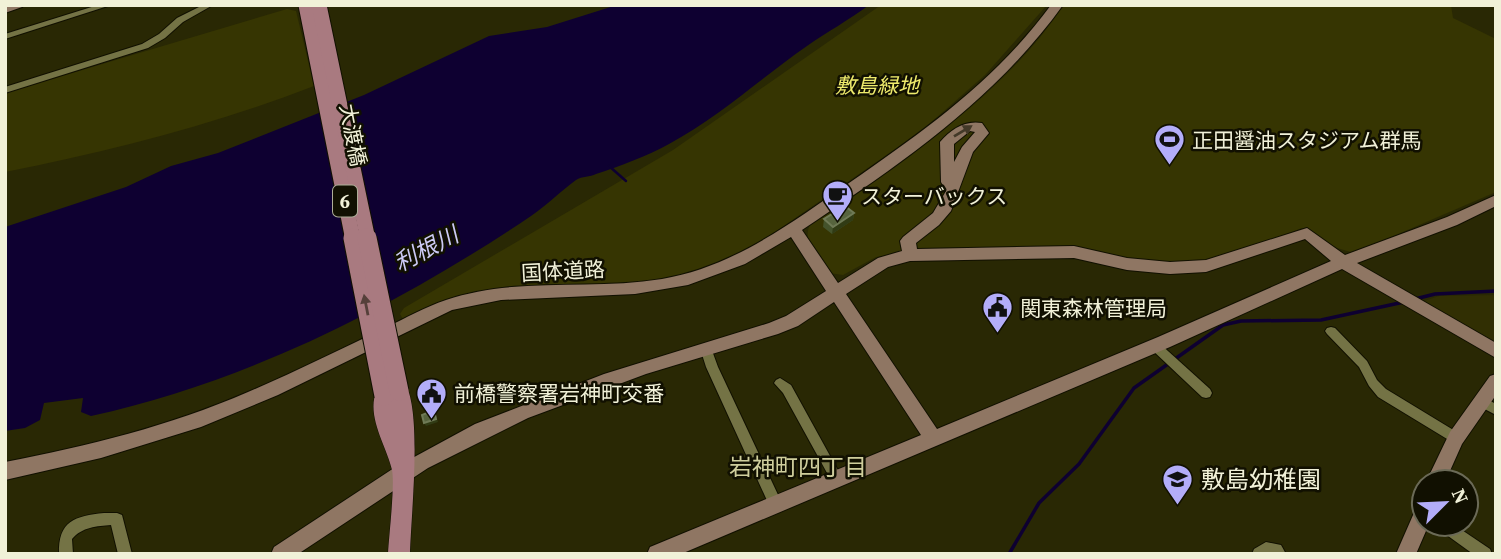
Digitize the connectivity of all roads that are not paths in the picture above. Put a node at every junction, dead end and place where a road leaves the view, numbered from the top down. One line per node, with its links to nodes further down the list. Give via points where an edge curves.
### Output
1 (19, 5): 7 (street)
2 (107, 5): 8 (street)
3 (209, 5): 9 (street, via 145,46)
4 (306, 5): 22 (main road, 大渡橋 / 6, one-way to 4, bridge)
5 (319, 5): 22 (main road, 大渡橋 / 6, bridge)
6 (1058, 5): 12 (street, 国体道路, via 993,82 943,125)
7 (5, 10)
8 (5, 37)
9 (5, 90)
10 (952, 190): 13 (street, via 944,211 908,241)
11 (1496, 200): 14 (street)
12 (794, 229): 15 (street); 28 (street, 国体道路, via 741,260 685,280 634,288 496,295 449,306 252,398 83,455)
13 (910, 255): 14 (street, via 1074,252 1170,268 1206,266 1307,233); 15 (street, via 883,262)
14 (1343, 262): 17 (street); 19 (street)
15 (835, 290): 18 (street, via 792,321); 25 (street)
16 (1331, 331): 26 (street, via 1363,364 1382,393)
17 (1154, 345): 23 (street); 25 (street)
18 (706, 348): 29 (street, via 570,393); 31 (street)
19 (1496, 351)
20 (1496, 381): 24 (street)
21 (780, 383): 30 (street)
22 (391, 393): 29 (main road, 6, via 387,427)
23 (1206, 393)
24 (1488, 406): 26 (street)
25 (932, 437): 30 (street)
26 (1456, 438): 27 (street)
27 (1442, 468)
28 (5, 471)
29 (402, 472): 37 (street); 38 (main road, 6)
30 (835, 478): 31 (street)
31 (775, 503): 33 (street)
32 (1462, 538): 41 (street)
33 (682, 549): 39 (street)
34 (1278, 552): 40 (street, via 1266,549)
35 (66, 554): 36 (street, via 66,536 71,529 111,518 120,524)
36 (125, 554)
37 (281, 554)
38 (399, 554)
39 (657, 554)
40 (1259, 554)
41 (1485, 554)

